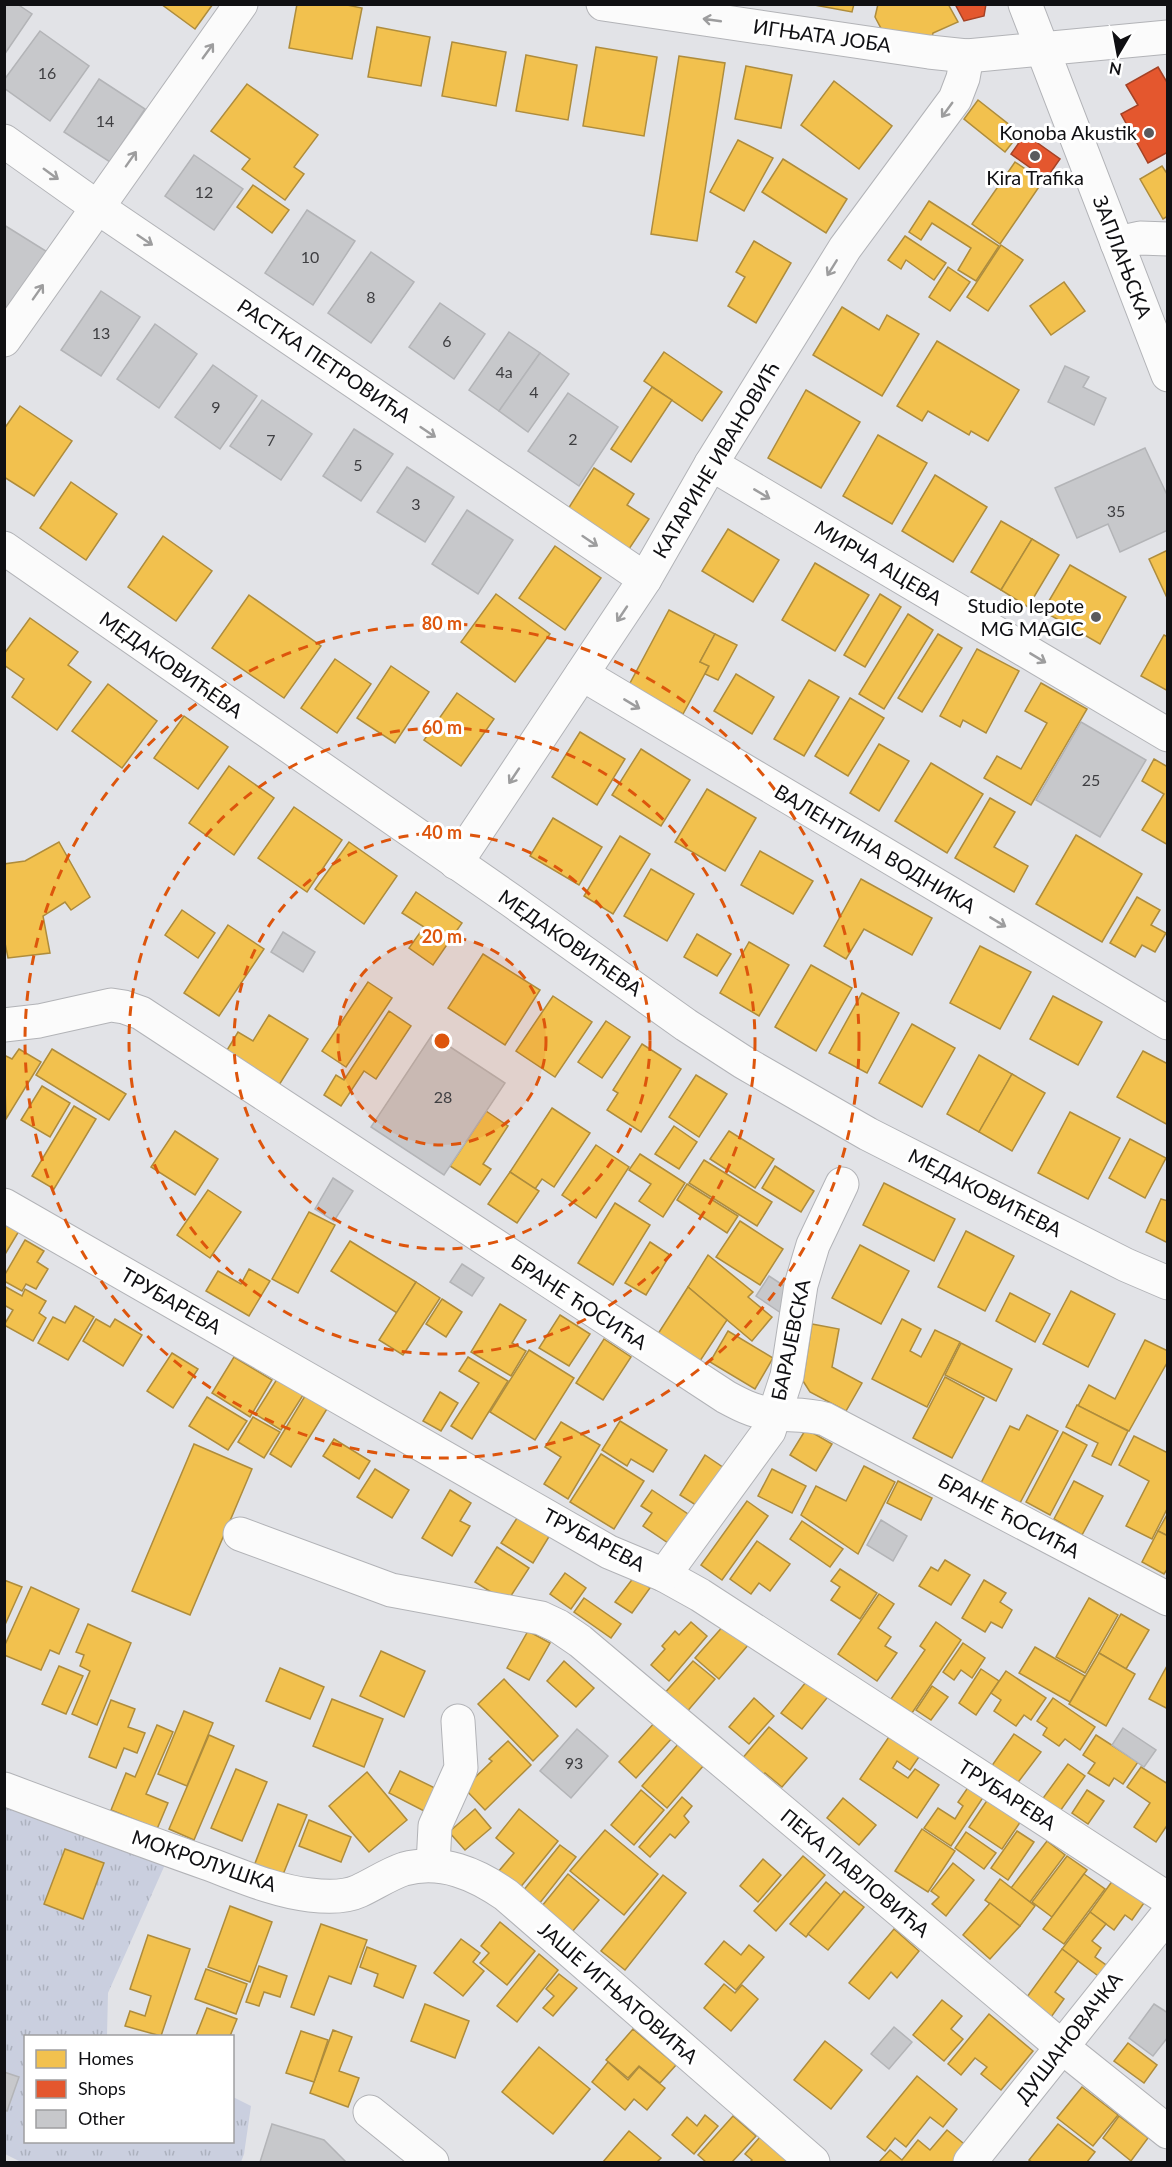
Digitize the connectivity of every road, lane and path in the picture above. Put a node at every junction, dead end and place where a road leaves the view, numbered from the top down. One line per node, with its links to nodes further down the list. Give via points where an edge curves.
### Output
1 (241, 4): 8 (street, one-way to 1)
2 (603, 4): 6 (street, ИГЊАТА ЈОБА, one-way to 2)
3 (1025, 4): 5 (street, ЗАПЛАЊСКА)
4 (1167, 37): 5 (street, ИГЊАТА ЈОБА)
5 (1041, 48): 6 (street, ИГЊАТА ЈОБА); 10 (street, ЗАПЛАЊСКА)
6 (967, 56): 13 (street, КАТАРИНЕ ИВАНОВИЋ, one-way to 13, via 955,99 845,248)
7 (4, 141): 8 (street, РАСТКА ПЕТРОВИЋА, one-way to 8)
8 (97, 207): 11 (street, one-way to 8); 15 (street, РАСТКА ПЕТРОВИЋА, one-way to 15)
9 (1167, 239): 10 (street, via 1140,238)
10 (1117, 243): 12 (street, ЗАПЛАЊСКА)
11 (4, 340)
12 (1167, 370)
13 (711, 464): 15 (street, КАТАРИНЕ ИВАНОВИЋ); 17 (street, МИРЧА АЦЕВА, one-way to 17)
14 (4, 548): 18 (street, МЕДАКОВИЋЕВА)
15 (645, 579): 16 (street, КАТАРИНЕ ИВАНОВИЋ, one-way to 16)
16 (582, 674): 18 (street, КАТАРИНЕ ИВАНОВИЋ, one-way to 18); 19 (street, ВАЛЕНТИНА ВОДНИКА, one-way to 19)
17 (1167, 735)
18 (456, 863): 23 (street, МЕДАКОВИЋЕВА, via 686,1025 801,1096 868,1134)
19 (1167, 1023)
20 (4, 1025): 24 (street, БРАНЕ ЋОСИЋА, via 111,1005 141,1013 726,1397)
21 (842, 1184): 24 (street, БАРАЈЕВСКА, via 813,1245 801,1285 787,1376)
22 (4, 1205): 26 (street, ТРУБАРЕВА, via 609,1552)
23 (1167, 1283)
24 (776, 1414): 26 (street, БАРАЈЕВСКА, via 758,1449); 27 (street, БРАНЕ ЋОСИЋА, via 811,1414 825,1419)
25 (240, 1534): 33 (street, ПЕКА ПАВЛОВИЋА, via 391,1590 540,1618 558,1626)
26 (664, 1575): 31 (street, ТРУБАРЕВА, via 724,1610)
27 (1167, 1599)
28 (458, 1721): 30 (street, via 461,1768)
29 (4, 1789): 30 (street, МОКРОЛУШКА, via 292,1892 344,1895)
30 (419, 1867): 37 (street, ЈАШЕ ИГЊАТОВИЋА, via 446,1866 485,1880 506,1895)
31 (1167, 1899)
32 (1167, 1914): 33 (street, ДУШАНОВАЧКА)
33 (1062, 2047): 35 (street, ПЕКА ПАВЛОВИЋА); 38 (street, ДУШАНОВАЧКА)
34 (370, 2112): 36 (street)
35 (1167, 2132)
36 (432, 2163)
37 (813, 2163)
38 (970, 2163)

